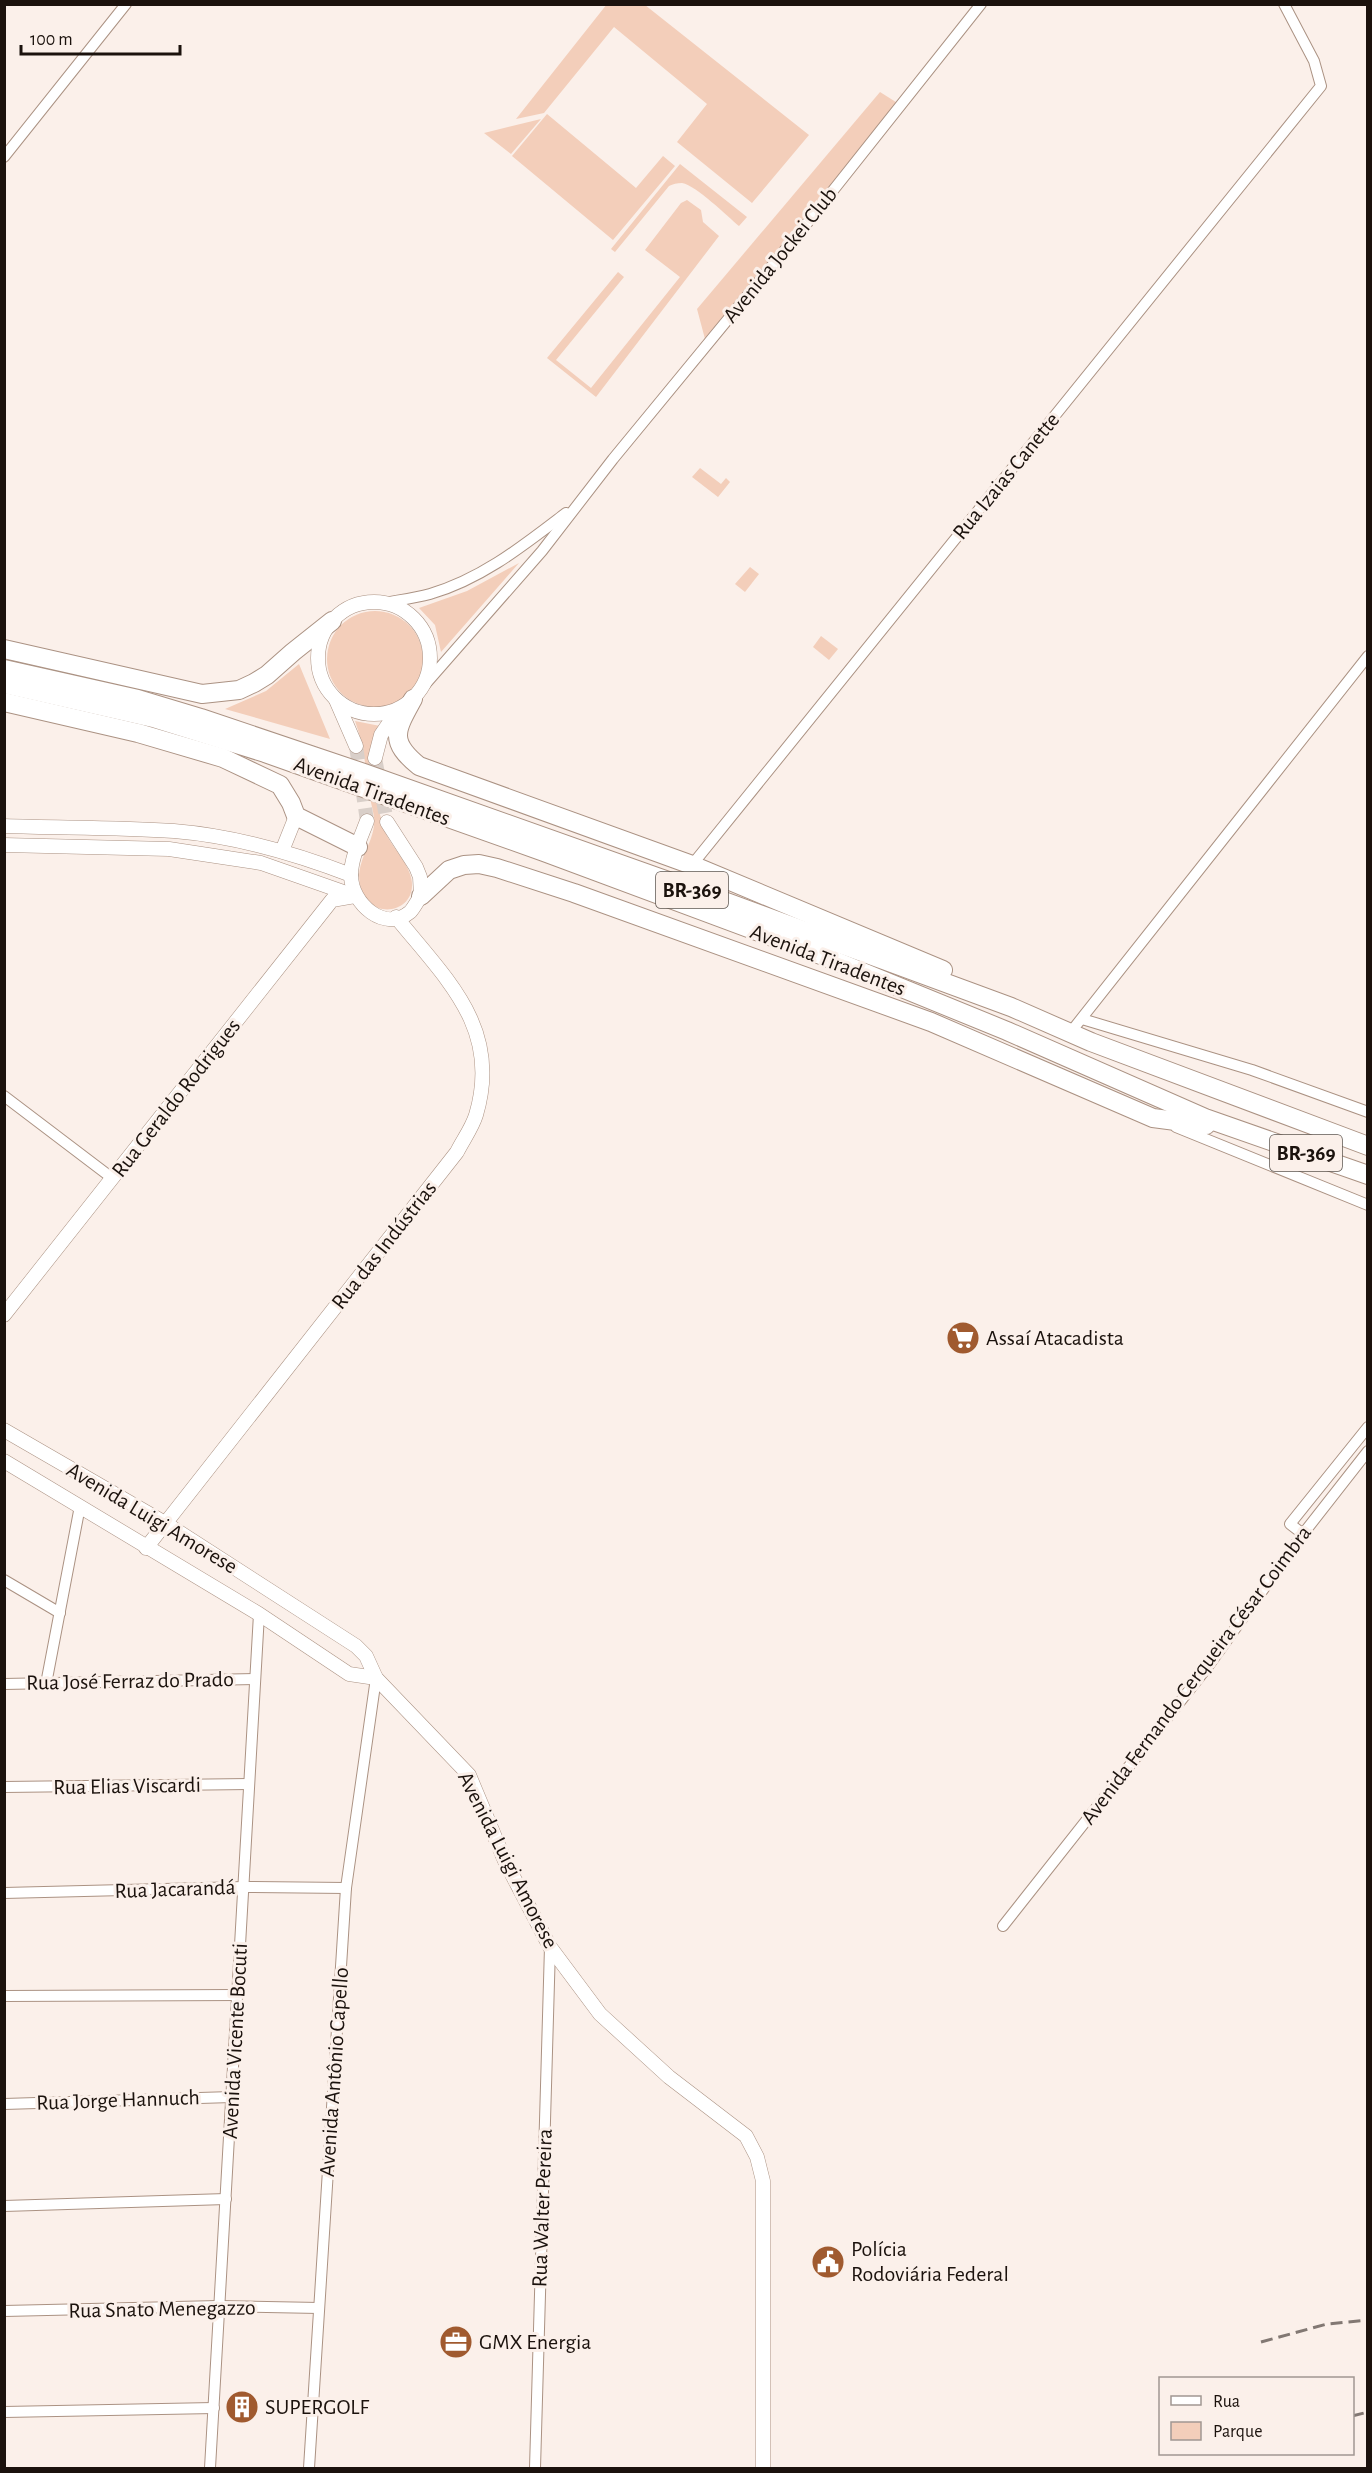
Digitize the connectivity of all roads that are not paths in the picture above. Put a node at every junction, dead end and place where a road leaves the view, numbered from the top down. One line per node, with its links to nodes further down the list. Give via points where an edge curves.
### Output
1 (126, 4): 4 (street)
2 (981, 4): 5 (street, Avenida Jockei Club)
3 (1284, 4): 27 (street, Rua Izaias Canette, via 1314,61 1321,86)
4 (4, 157)
5 (578, 504): 6 (street, Avenida Jockei Club, via 514,553 477,574 431,594); 12 (street, Avenida Jockei Club)
6 (384, 603): 7 (street, via 356,605); 12 (street, via 405,611 426,636 431,657 427,678)
7 (332, 621): 8 (highway, via 267,675 239,690 222,693 202,694); 13 (street, via 321,639 318,660 323,681)
8 (4, 649)
9 (1368, 656): 35 (street)
10 (4, 669): 33 (highway, Avenida Tiradentes / BR-369, via 138,699 303,752)
11 (4, 684): 32 (highway, Avenida Tiradentes / BR-369, via 153,718 265,753)
12 (418, 694): 15 (street); 27 (highway, via 398,726 398,737 402,752 419,766)
13 (335, 699): 15 (street, via 364,714); 16 (street)
14 (4, 702): 18 (highway, via 138,733 223,758 280,785)
15 (398, 710): 17 (street, via 381,735)
16 (356, 747)
17 (375, 758)
18 (296, 816): 24 (highway); 26 (street)
19 (366, 821): 24 (street)
20 (387, 822): 30 (street, via 416,867)
21 (4, 826): 22 (street)
22 (165, 831): 25 (street); 26 (street, via 226,838)
23 (4, 845): 25 (street)
24 (358, 847): 28 (street)
25 (154, 849): 29 (street, via 261,863)
26 (282, 851): 28 (street)
27 (692, 866): 33 (highway, via 942,969)
28 (351, 875): 29 (street)
29 (356, 896): 31 (street, via 370,913); 42 (street, Rua Geraldo Rodrigues, via 332,900)
30 (421, 896): 31 (street, via 409,912); 34 (highway, via 449,870 479,864 497,868)
31 (396, 917): 50 (street, Rua das Indústrias, via 451,985 473,1021 483,1070 475,1118 457,1152)
32 (826, 957): 34 (highway); 39 (highway, Avenida Tiradentes / BR-369, via 1205,1118)
33 (1011, 1007): 35 (highway, Avenida Tiradentes / BR-369)
34 (931, 1022): 38 (highway)
35 (1076, 1026): 37 (street, via 1252,1070); 40 (highway, Avenida Tiradentes / BR-369, via 1238,1099)
36 (4, 1096): 42 (street)
37 (1368, 1113)
38 (1154, 1118): 39 (highway); 43 (street)
39 (1244, 1130): 41 (highway, Avenida Tiradentes / BR-369)
40 (1368, 1146)
41 (1368, 1175)
42 (112, 1178): 44 (street, Rua Geraldo Rodrigues)
43 (1368, 1205)
44 (4, 1315)
45 (1368, 1427): 51 (street, via 1290,1524)
46 (4, 1430): 50 (street, Avenida Luigi Amorese)
47 (1368, 1451): 51 (street, Avenida Fernando Cerqueira César Coimbra)
48 (4, 1461): 49 (street, Avenida Luigi Amorese)
49 (80, 1506): 52 (street, Avenida Luigi Amorese); 54 (street)
50 (165, 1523): 52 (street, Rua das Indústrias); 56 (street, Avenida Luigi Amorese, via 356,1646 366,1656)
51 (1303, 1533): 65 (street, Avenida Fernando Cerqueira César Coimbra, via 1209,1665)
52 (146, 1548): 55 (street, Avenida Luigi Amorese)
53 (4, 1580): 54 (street)
54 (60, 1612): 59 (street)
55 (259, 1614): 56 (street, Avenida Luigi Amorese, via 349,1674); 57 (street, Avenida Vicente Bocuti)
56 (376, 1678): 63 (street, Avenida Antônio Capello); 66 (street, Avenida Luigi Amorese, via 469,1775 505,1861)
57 (255, 1679): 59 (street, Rua José Ferraz do Prado); 60 (street, Avenida Vicente Bocuti)
58 (4, 1684): 59 (street, Rua José Ferraz do Prado)
59 (46, 1684)
60 (249, 1784): 61 (street, Rua Elias Viscardi); 62 (street, Avenida Vicente Bocuti)
61 (4, 1787)
62 (244, 1887): 63 (street, Rua Jacarandá); 64 (street, Rua Jacarandá); 67 (street, Avenida Vicente Bocuti)
63 (346, 1888): 74 (street, Avenida Antônio Capello)
64 (4, 1893)
65 (1003, 1926)
66 (550, 1947): 80 (street, Rua Walter Pereira); 81 (street, Avenida Luigi Amorese, via 600,2014 669,2077 746,2136 758,2157 763,2181)
67 (237, 1995): 68 (street); 69 (street, Avenida Vicente Bocuti)
68 (4, 1996)
69 (232, 2097): 70 (street, Rua Jorge Hannuch); 71 (street, Avenida Vicente Bocuti)
70 (4, 2104)
71 (226, 2199): 72 (street); 73 (street, Avenida Vicente Bocuti)
72 (4, 2206)
73 (219, 2306): 74 (street, Rua Snato Menegazzo); 75 (street, Rua Snato Menegazzo); 76 (street, Avenida Vicente Bocuti)
74 (319, 2308): 79 (street, Avenida Antônio Capello)
75 (4, 2311)
76 (214, 2408): 77 (street); 78 (street, Avenida Vicente Bocuti)
77 (4, 2412)
78 (210, 2469)
79 (309, 2469)
80 (535, 2469)
81 (763, 2469)

